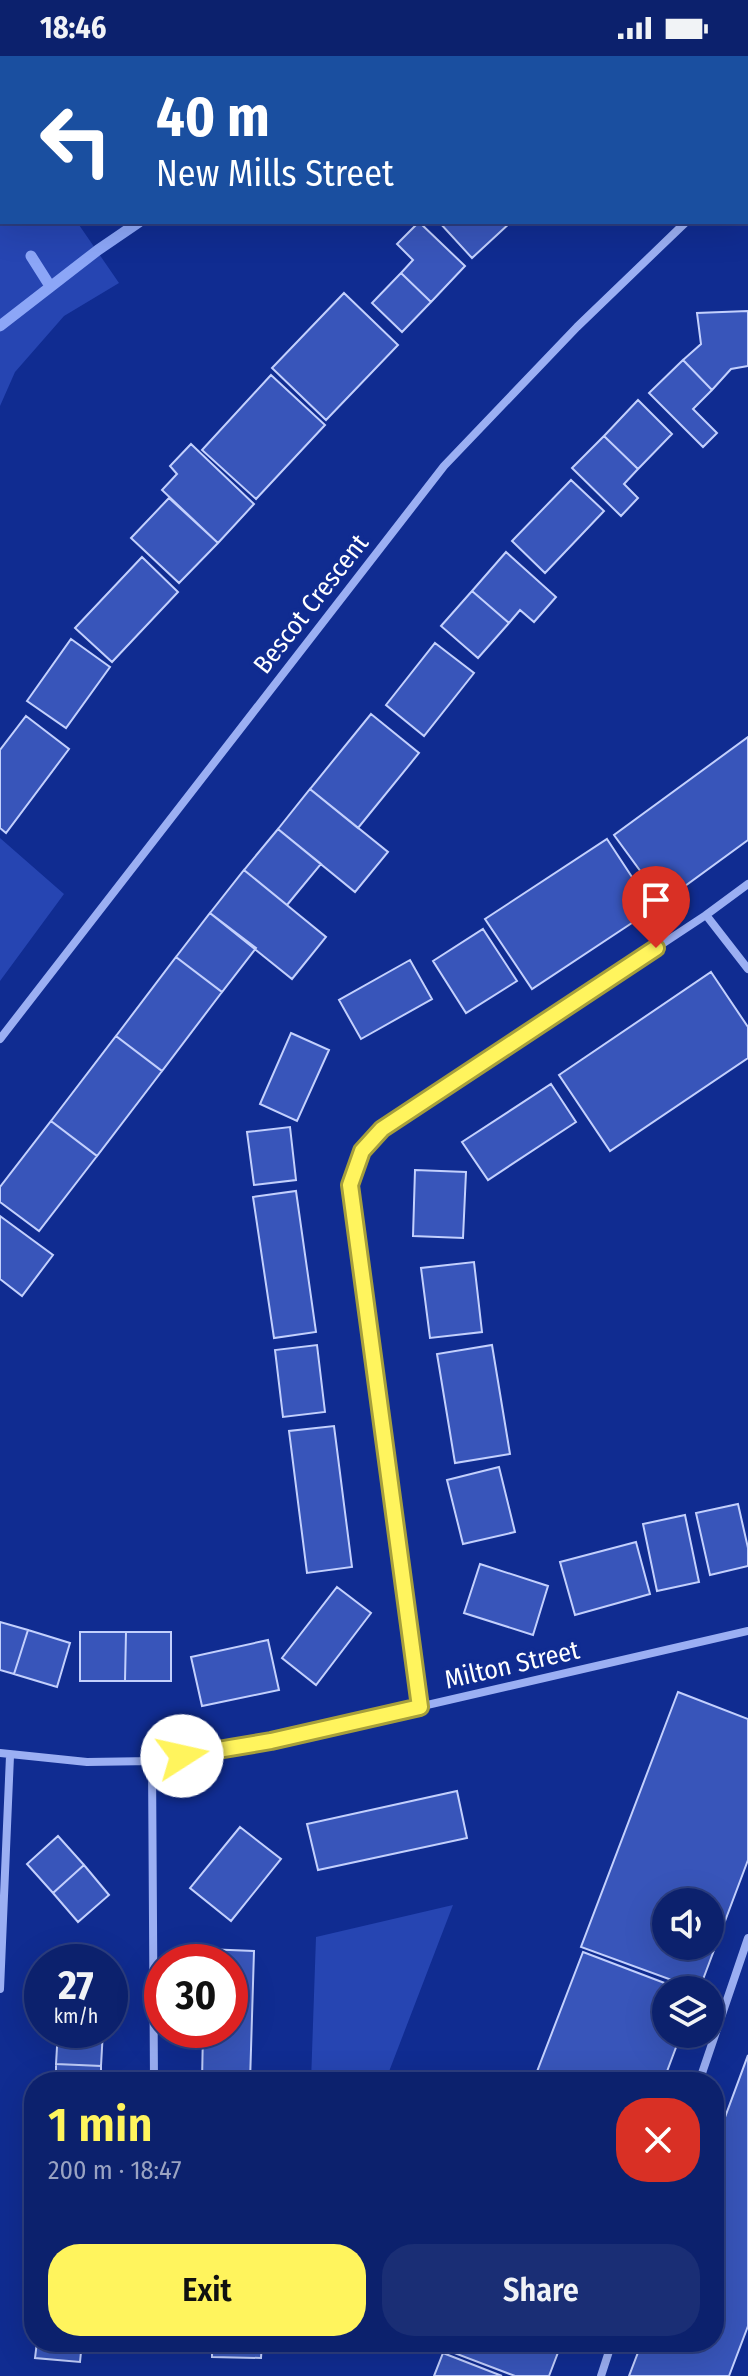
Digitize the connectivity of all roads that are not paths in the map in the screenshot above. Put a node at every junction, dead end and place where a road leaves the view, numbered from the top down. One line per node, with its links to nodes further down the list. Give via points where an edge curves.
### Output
1 (684, 224): 5 (street, Bescot Crescent, via 444,466)
2 (748, 884): 3 (street)
3 (706, 915): 4 (street); 7 (street, via 382,1129 362,1151 350,1185)
4 (748, 969)
5 (0, 1039)
6 (748, 1631): 7 (street, Milton Street)
7 (420, 1707): 10 (street, Milton Street)
8 (0, 1753): 9 (street, Milton Street)
9 (10, 1756): 10 (street, Milton Street); 12 (street)
10 (152, 1761): 13 (street)
11 (748, 1938): 14 (street)
12 (0, 1989)
13 (154, 2072)
14 (702, 2072)
15 (609, 2352): 16 (street)
16 (601, 2376)

